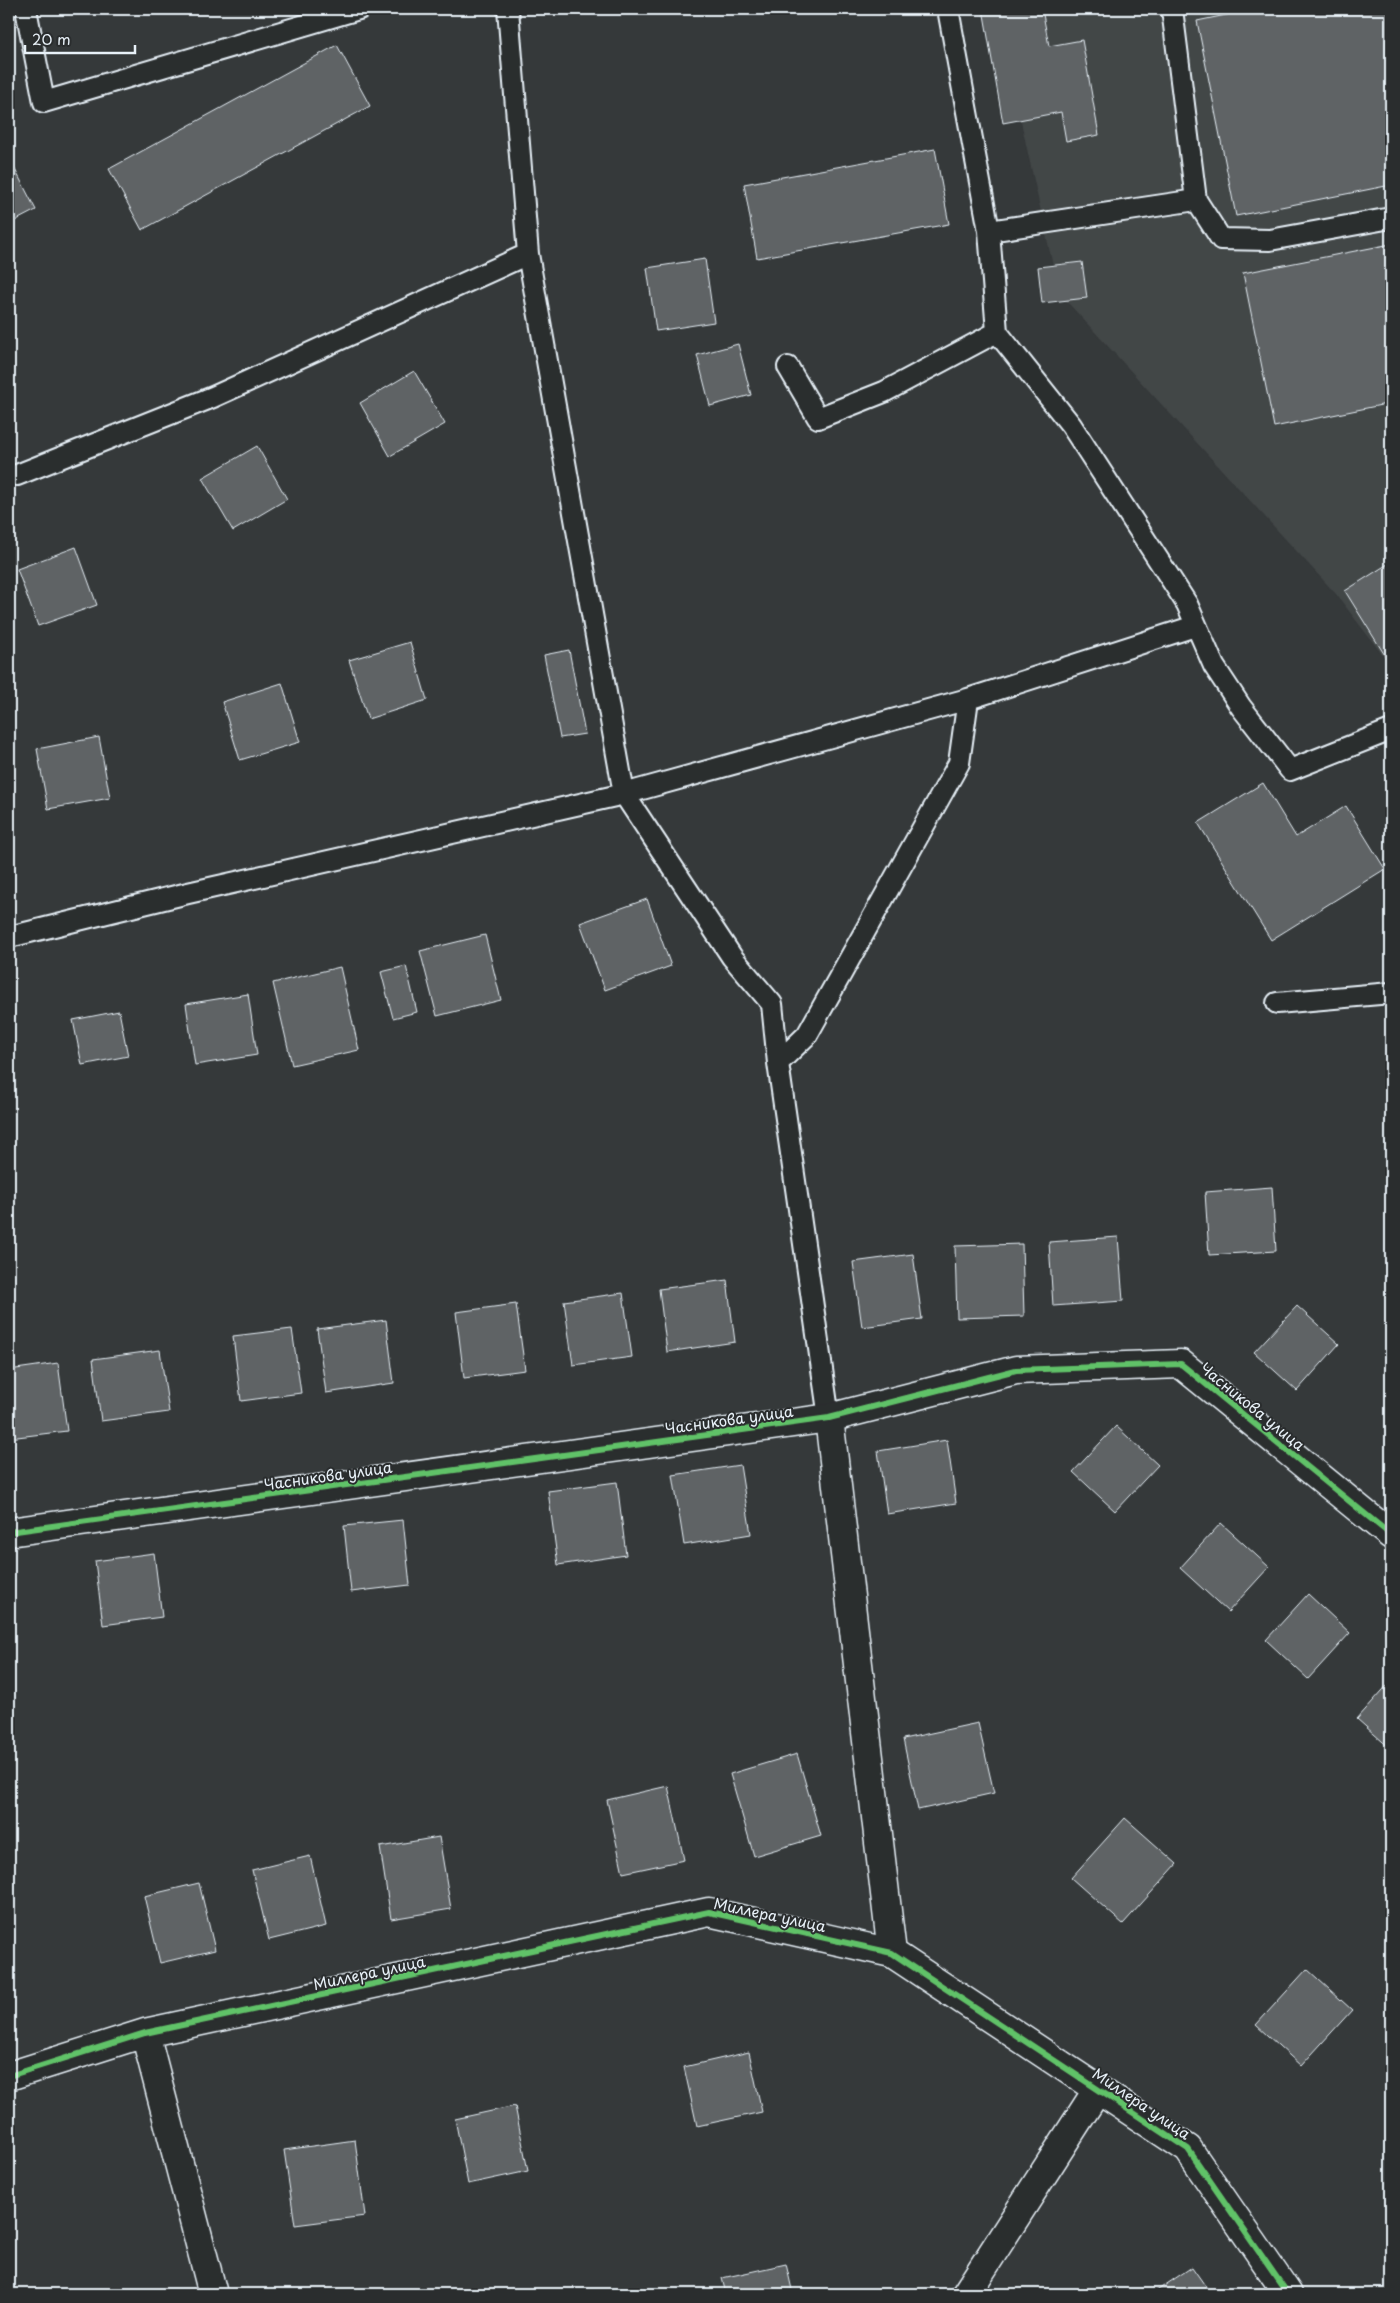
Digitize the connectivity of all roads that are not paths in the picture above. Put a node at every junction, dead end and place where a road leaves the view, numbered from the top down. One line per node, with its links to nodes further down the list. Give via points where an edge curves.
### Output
1 (26, 9): 2 (lane, via 44,102)
2 (359, 9)
3 (508, 9): 9 (lane)
4 (948, 9): 8 (lane)
5 (1172, 9): 6 (lane)
6 (1196, 200): 7 (lane, via 1221,240 1270,240); 8 (lane)
7 (1391, 218)
8 (989, 231): 10 (lane)
9 (528, 254): 12 (lane, via 213,397); 16 (lane)
10 (997, 332): 11 (lane, via 884,392 818,418); 13 (lane, via 1071,425 1187,604)
11 (788, 367)
12 (12, 471)
13 (1195, 626): 14 (lane); 15 (lane, via 1214,666 1290,770)
14 (968, 699): 16 (lane); 20 (lane, via 959,763 807,1035)
15 (1391, 730)
16 (624, 794): 17 (lane); 20 (lane, via 732,957 772,1004)
17 (9, 937)
18 (1391, 993): 19 (lane)
19 (1277, 1003)
20 (778, 1063): 21 (lane)
21 (828, 1418): 22 (street, Часникова улица); 23 (street, Часникова улица, via 1016,1370 1181,1364); 24 (street)
22 (9, 1532)
23 (1391, 1535)
24 (892, 1952): 25 (street, Миллера улица, via 709,1912); 27 (street, Миллера улица)
25 (145, 2033): 26 (street, Миллера улица); 28 (street)
26 (9, 2076)
27 (1098, 2089): 29 (street); 30 (street, Миллера улица, via 1188,2149)
28 (212, 2294)
29 (966, 2294)
30 (1288, 2294)

